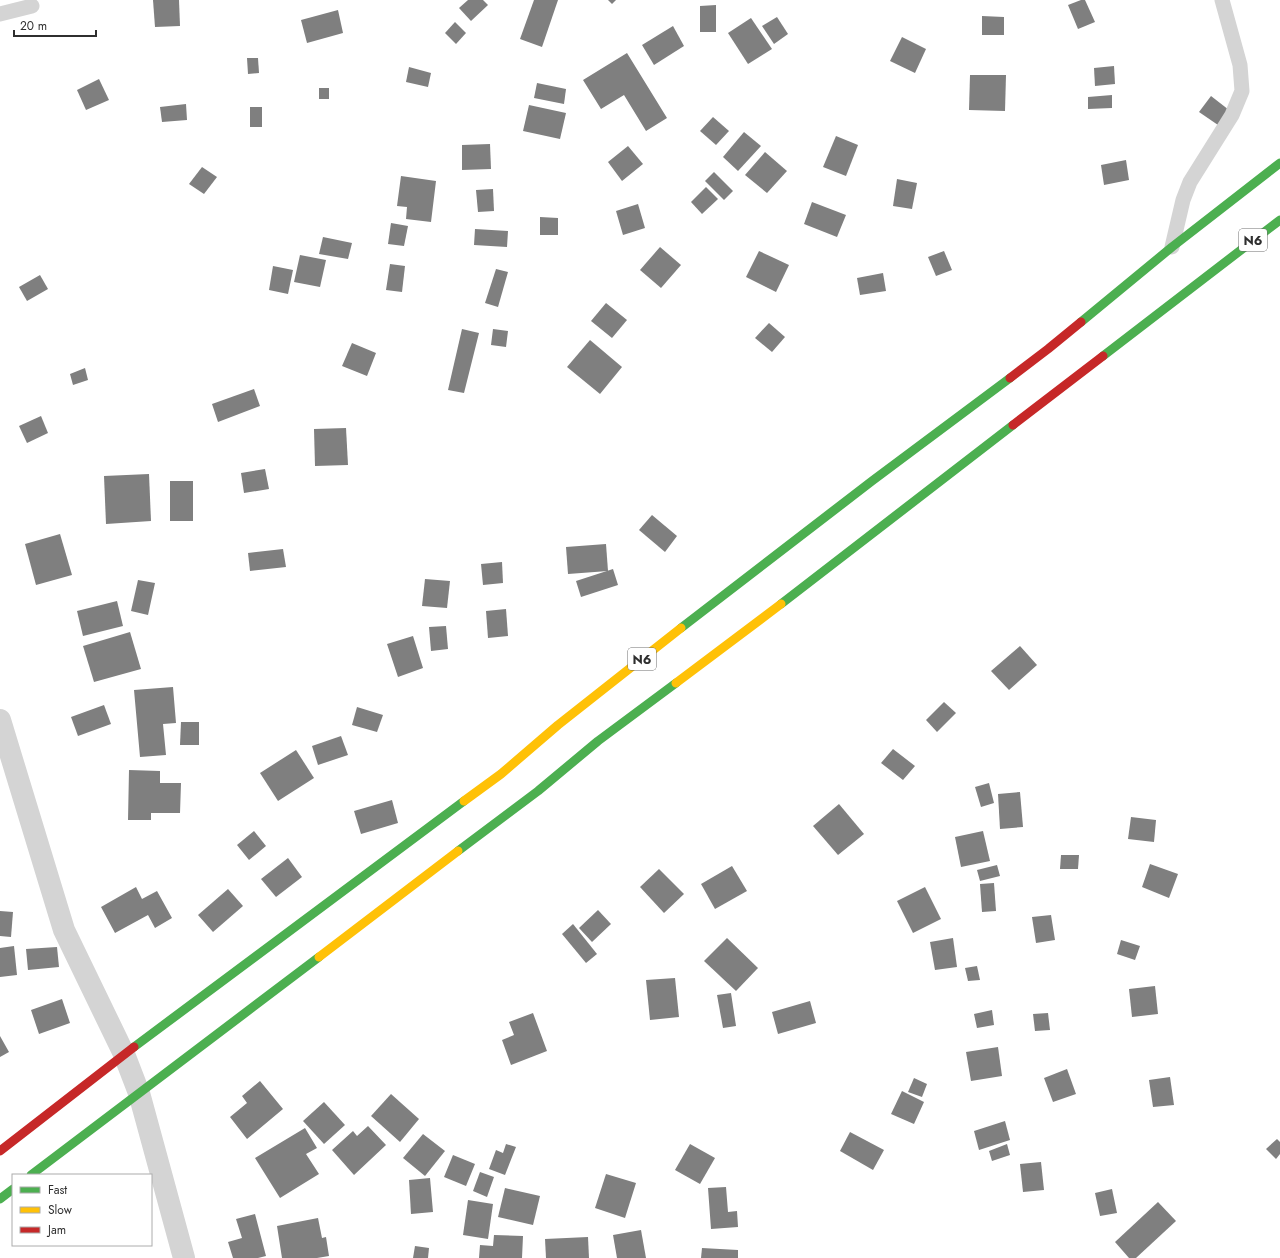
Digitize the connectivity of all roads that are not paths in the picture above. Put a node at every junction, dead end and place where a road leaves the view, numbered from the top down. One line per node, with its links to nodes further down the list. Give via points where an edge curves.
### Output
1 (1222, 0): 6 (lane, via 1240,65 1242,91 1232,114 1190,182)
2 (32, 6): 3 (lane)
3 (0, 14)
4 (1280, 163): 6 (highway, N6)
5 (1280, 220): 9 (highway, N6, via 598,741 538,791)
6 (1172, 247): 8 (highway, N6, via 1048,349 729,590 501,774)
7 (0, 720): 8 (street, via 64,930)
8 (124, 1054): 9 (street); 10 (highway, N6)
9 (139, 1093): 11 (highway, N6); 14 (street)
10 (0, 1151)
11 (32, 1174)
12 (12, 1190): 13 (highway)
13 (0, 1199)
14 (184, 1258)

